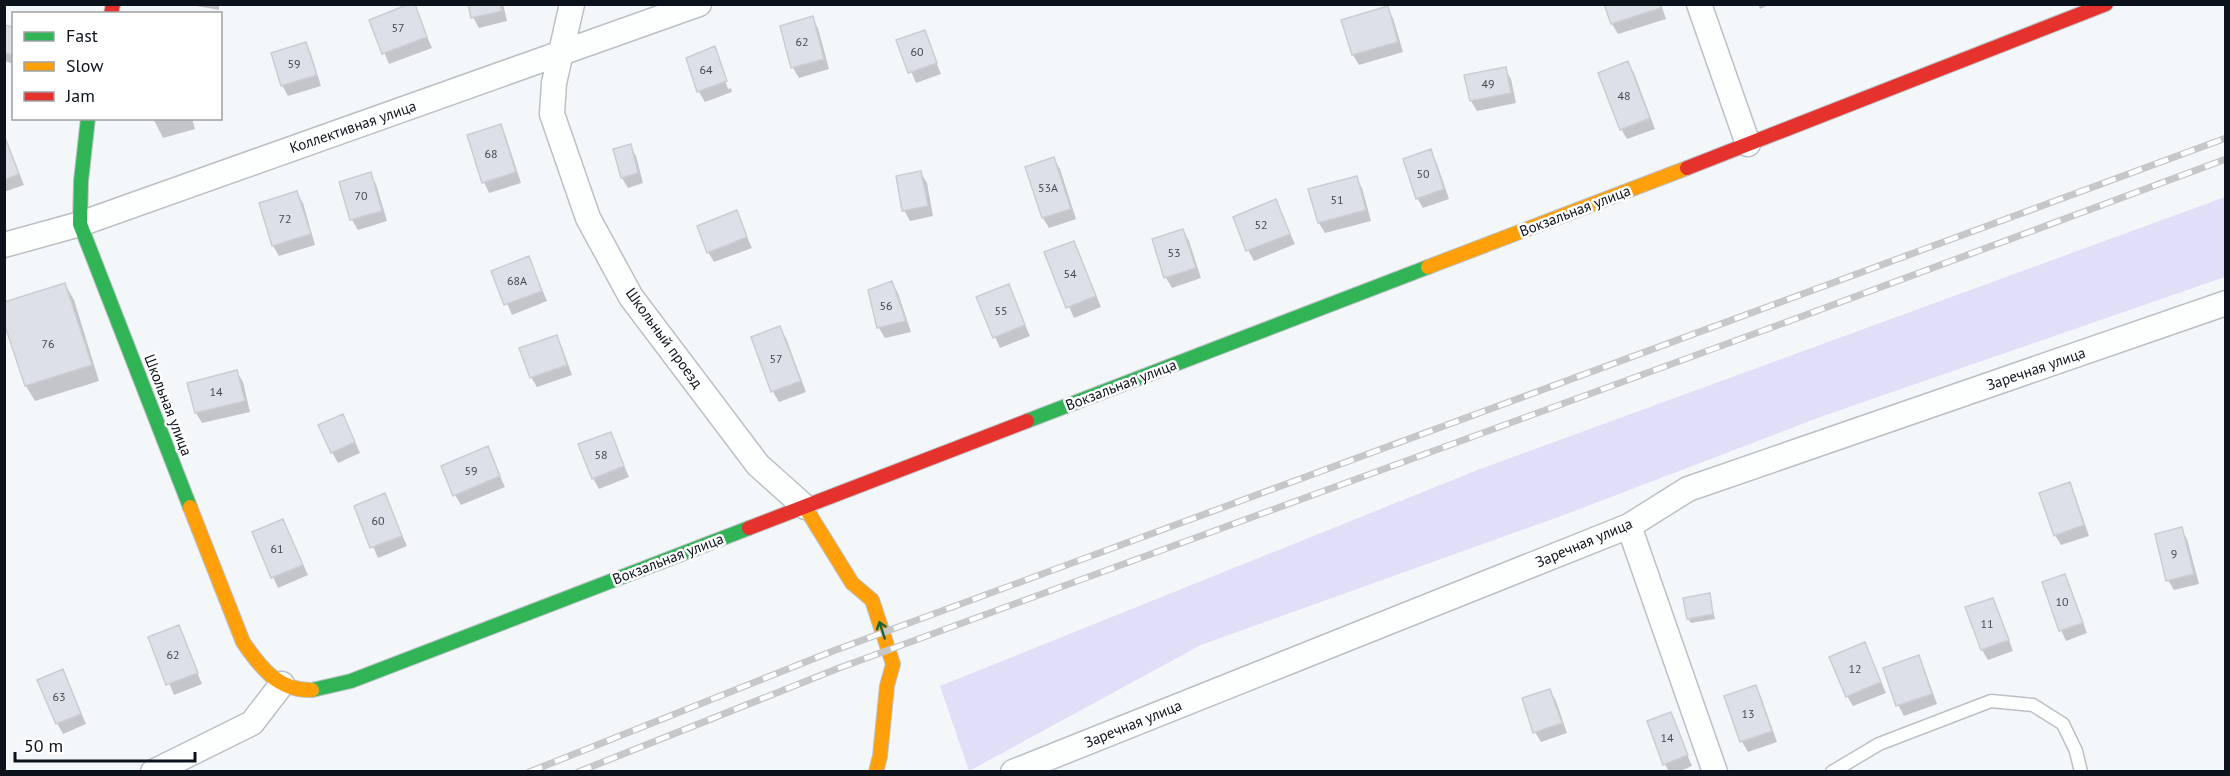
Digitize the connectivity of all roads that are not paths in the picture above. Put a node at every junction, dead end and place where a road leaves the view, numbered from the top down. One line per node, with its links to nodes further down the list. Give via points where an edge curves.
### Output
1 (572, 4): 5 (street, Школьный проезд)
2 (699, 4): 5 (street, Коллективная улица)
3 (1699, 4): 7 (street)
4 (2106, 4): 7 (street, Вокзальная улица)
5 (562, 53): 8 (street, Коллективная улица); 11 (street, Школьный проезд, via 554,83 552,114 588,218 632,297 758,465)
6 (88, 120): 8 (street, Школьная улица)
7 (1748, 144): 11 (street, Вокзальная улица)
8 (80, 224): 9 (street, Коллективная улица); 16 (street, Школьная улица, via 243,642 264,672)
9 (4, 245)
10 (2226, 303): 12 (street, Заречная улица, via 1688,489)
11 (805, 507): 13 (street); 16 (street, Вокзальная улица, via 328,689 305,692)
12 (1629, 526): 20 (street, Заречная улица); 21 (street)
13 (852, 583): 14 (street); 17 (street, one-way to 13, via 893,663 872,600)
14 (852, 604)
15 (877, 668): 17 (street)
16 (282, 684): 18 (street, via 252,723)
17 (887, 686): 19 (street)
18 (153, 771)
19 (876, 771)
20 (1013, 771)
21 (1715, 771)
22 (1832, 771): 23 (lane, via 1879,744 1991,701 2033,705 2063,724)
23 (2081, 771)

